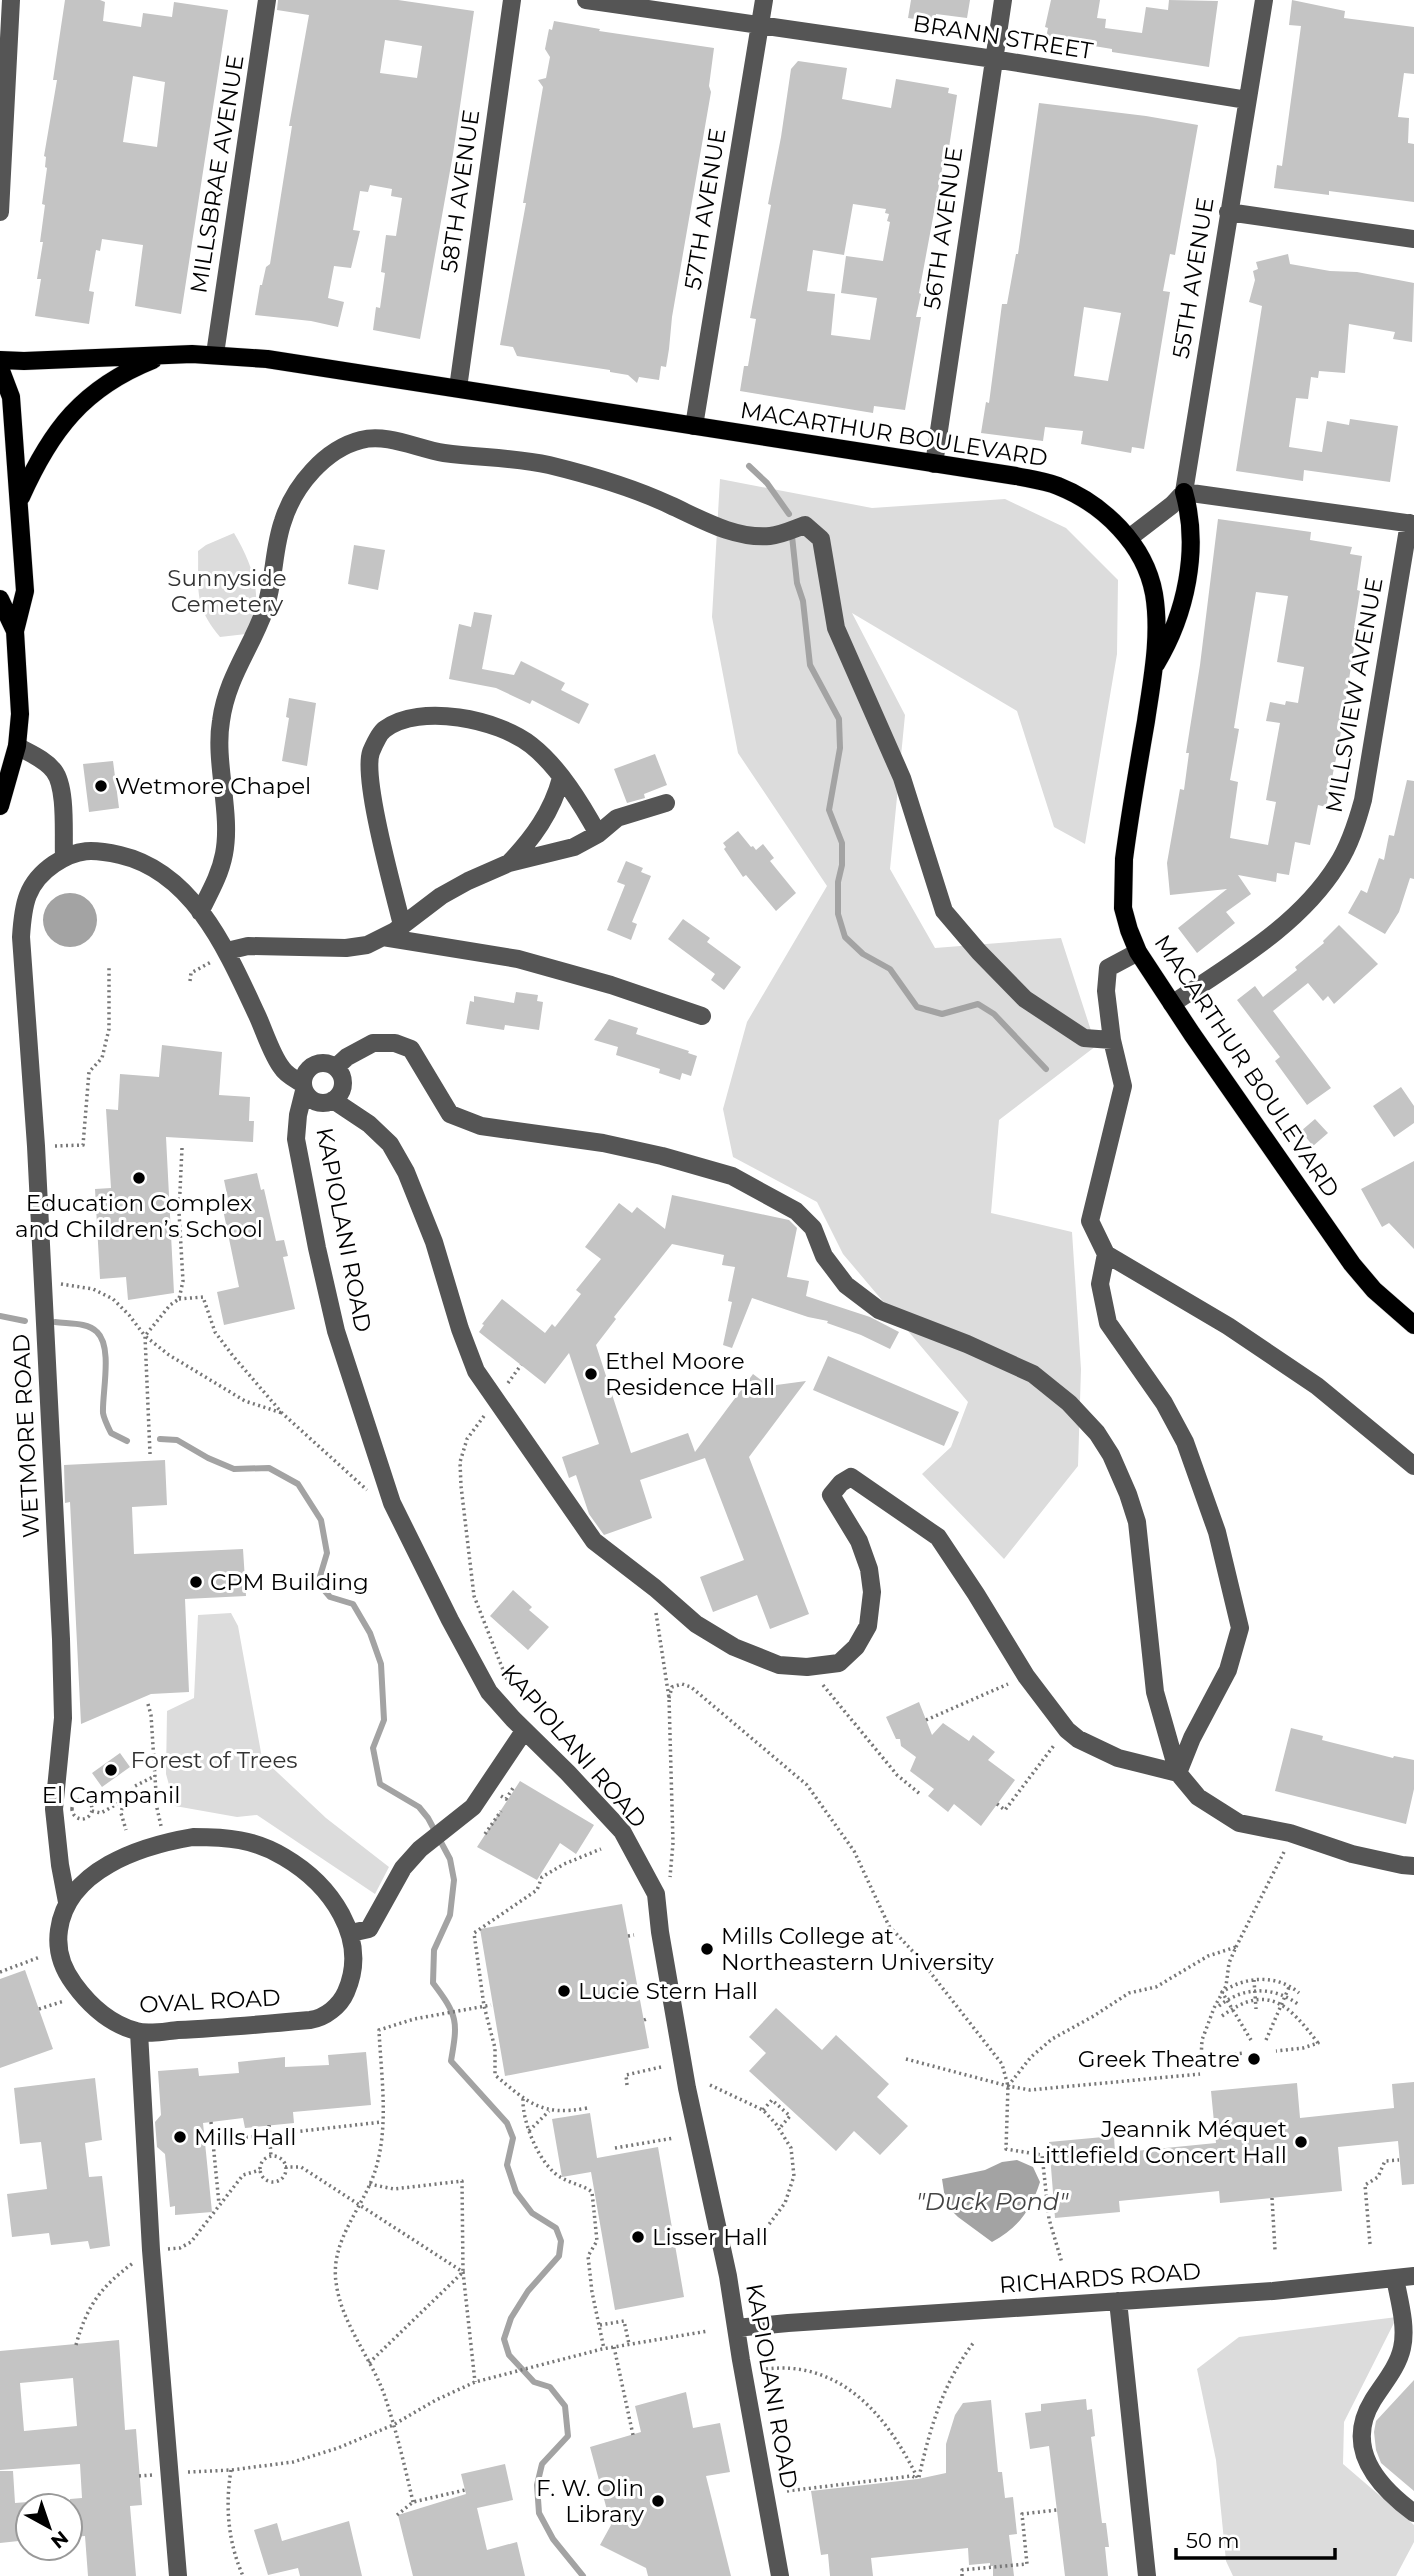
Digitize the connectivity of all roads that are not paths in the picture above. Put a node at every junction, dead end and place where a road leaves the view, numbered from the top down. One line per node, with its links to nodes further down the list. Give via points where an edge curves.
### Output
1 (11, 0): 11 (street)
2 (267, 0): 14 (street, MILLSBRAE AVENUE)
3 (512, 0): 18 (street, 58TH AVENUE)
4 (586, 0): 8 (street, BRANN STREET)
5 (764, 0): 8 (street, 57TH AVENUE)
6 (1003, 0): 9 (street, 56TH AVENUE)
7 (1264, 0): 10 (street, 55TH AVENUE)
8 (760, 27): 9 (street, BRANN STREET); 19 (street, 57TH AVENUE)
9 (992, 59): 10 (street, BRANN STREET); 20 (street, 56TH AVENUE)
10 (1247, 100): 12 (street, 55TH AVENUE)
11 (0, 212)
12 (1228, 212): 13 (street); 21 (street, 55TH AVENUE)
13 (1414, 239)
14 (215, 354): 15 (main road, MACARTHUR BOULEVARD); 18 (main road, MACARTHUR BOULEVARD)
15 (166, 355): 16 (main road, MACARTHUR BOULEVARD); 22 (main road, via 137,366 75,409 44,450)
16 (0, 360)
17 (0, 368): 22 (main road, via 11,397)
18 (458, 388): 19 (main road, MACARTHUR BOULEVARD)
19 (694, 426): 20 (main road, MACARTHUR BOULEVARD)
20 (934, 464): 24 (main road, MACARTHUR BOULEVARD, via 1057,486 1106,514)
21 (1184, 492): 23 (street); 24 (street); 27 (main road, via 1191,531 1182,610)
22 (20, 500): 26 (main road, via 25,591)
23 (1412, 524): 40 (street, MILLSVIEW AVENUE, via 1363,800 1338,864 1294,918)
24 (1129, 538): 27 (main road, MACARTHUR BOULEVARD, via 1154,592)
25 (0, 599): 26 (main road)
26 (15, 631): 28 (main road, via 20,714)
27 (1154, 667): 38 (main road, MACARTHUR BOULEVARD, via 1122,879 1123,908)
28 (17, 746): 31 (main road); 33 (street, via 43,761 60,784)
29 (561, 778): 32 (street); 34 (street, via 543,821); 36 (street, via 529,743 493,724 407,718 382,731 370,754 371,777)
30 (666, 803): 32 (street, via 617,818)
31 (0, 806)
32 (598, 834): 34 (street, via 574,847)
33 (64, 857): 35 (street, via 91,849 149,866 177,886); 52 (street, WETMORE ROAD, via 40,874 23,903 21,937 61,1639 63,1718 54,1809)
34 (509, 863): 36 (street, via 441,896)
35 (200, 912): 39 (street); 42 (street, via 219,876 225,850 220,725 226,692 266,606 283,519 314,468 336,450 362,439 382,439 448,453 548,465 636,491 741,534 771,536 805,526 813,532 821,539 836,628 902,778 944,911 1025,999 1084,1038)
36 (402, 925): 37 (street)
37 (383, 937): 39 (street, via 346,948 247,946); 41 (street, via 518,959)
38 (1138, 952): 40 (main road, MACARTHUR BOULEVARD); 42 (street, via 1108,968)
39 (222, 955): 44 (street, via 282,1069)
40 (1172, 1004): 47 (main road, MACARTHUR BOULEVARD, via 1352,1264)
41 (702, 1016)
42 (1112, 1040): 46 (street, via 1124,1086 1090,1221)
43 (336, 1067): 44 (street, via 317,1063 307,1071); 45 (street, via 344,1084); 50 (street, via 373,1043 395,1043 411,1049 450,1114 481,1126 603,1143 732,1176 796,1211 813,1227 824,1256 846,1285 879,1310 1033,1374 1069,1403 1111,1455 1137,1522 1156,1692)
44 (304, 1087): 45 (street, via 317,1102); 49 (street, KAPIOLANI ROAD, via 296,1139 317,1248 336,1331 392,1503 489,1692)
45 (333, 1100): 50 (street, via 390,1144 434,1242 476,1371 594,1541 705,1630 779,1665 839,1663 856,1647 868,1626 869,1569 859,1541 831,1495 851,1477 938,1537 1026,1676 1067,1730 1118,1758)
46 (1106, 1254): 48 (street, via 1228,1326 1317,1386); 50 (street, via 1100,1284 1108,1323 1164,1403 1185,1442 1217,1532 1240,1628 1228,1670)
47 (1414, 1325)
48 (1414, 1466)
49 (524, 1731): 53 (street, via 474,1807 403,1868 369,1929); 58 (street, KAPIOLANI ROAD, via 622,1831 656,1894 685,2075)
50 (1178, 1773): 51 (street, via 1198,1797 1239,1823)
51 (1414, 1866)
52 (67, 1902): 53 (street, OVAL ROAD, via 89,1878 119,1859 164,1842 229,1836 272,1851 313,1878 336,1904); 54 (street, OVAL ROAD, via 57,1941 63,1969 83,1997 111,2021)
53 (351, 1933): 54 (street, OVAL ROAD, via 355,1959 351,1981 343,2000 321,2018)
54 (139, 2032): 60 (street, via 151,2250)
55 (1414, 2276): 56 (street, RICHARDS ROAD)
56 (1395, 2278): 57 (street, RICHARDS ROAD); 59 (street, via 1402,2349 1365,2414 1361,2448 1377,2479)
57 (1118, 2301): 58 (street, RICHARDS ROAD); 62 (street)
58 (736, 2328): 61 (street, KAPIOLANI ROAD)
59 (1414, 2513)
60 (178, 2576)
61 (780, 2576)
62 (1147, 2576)

